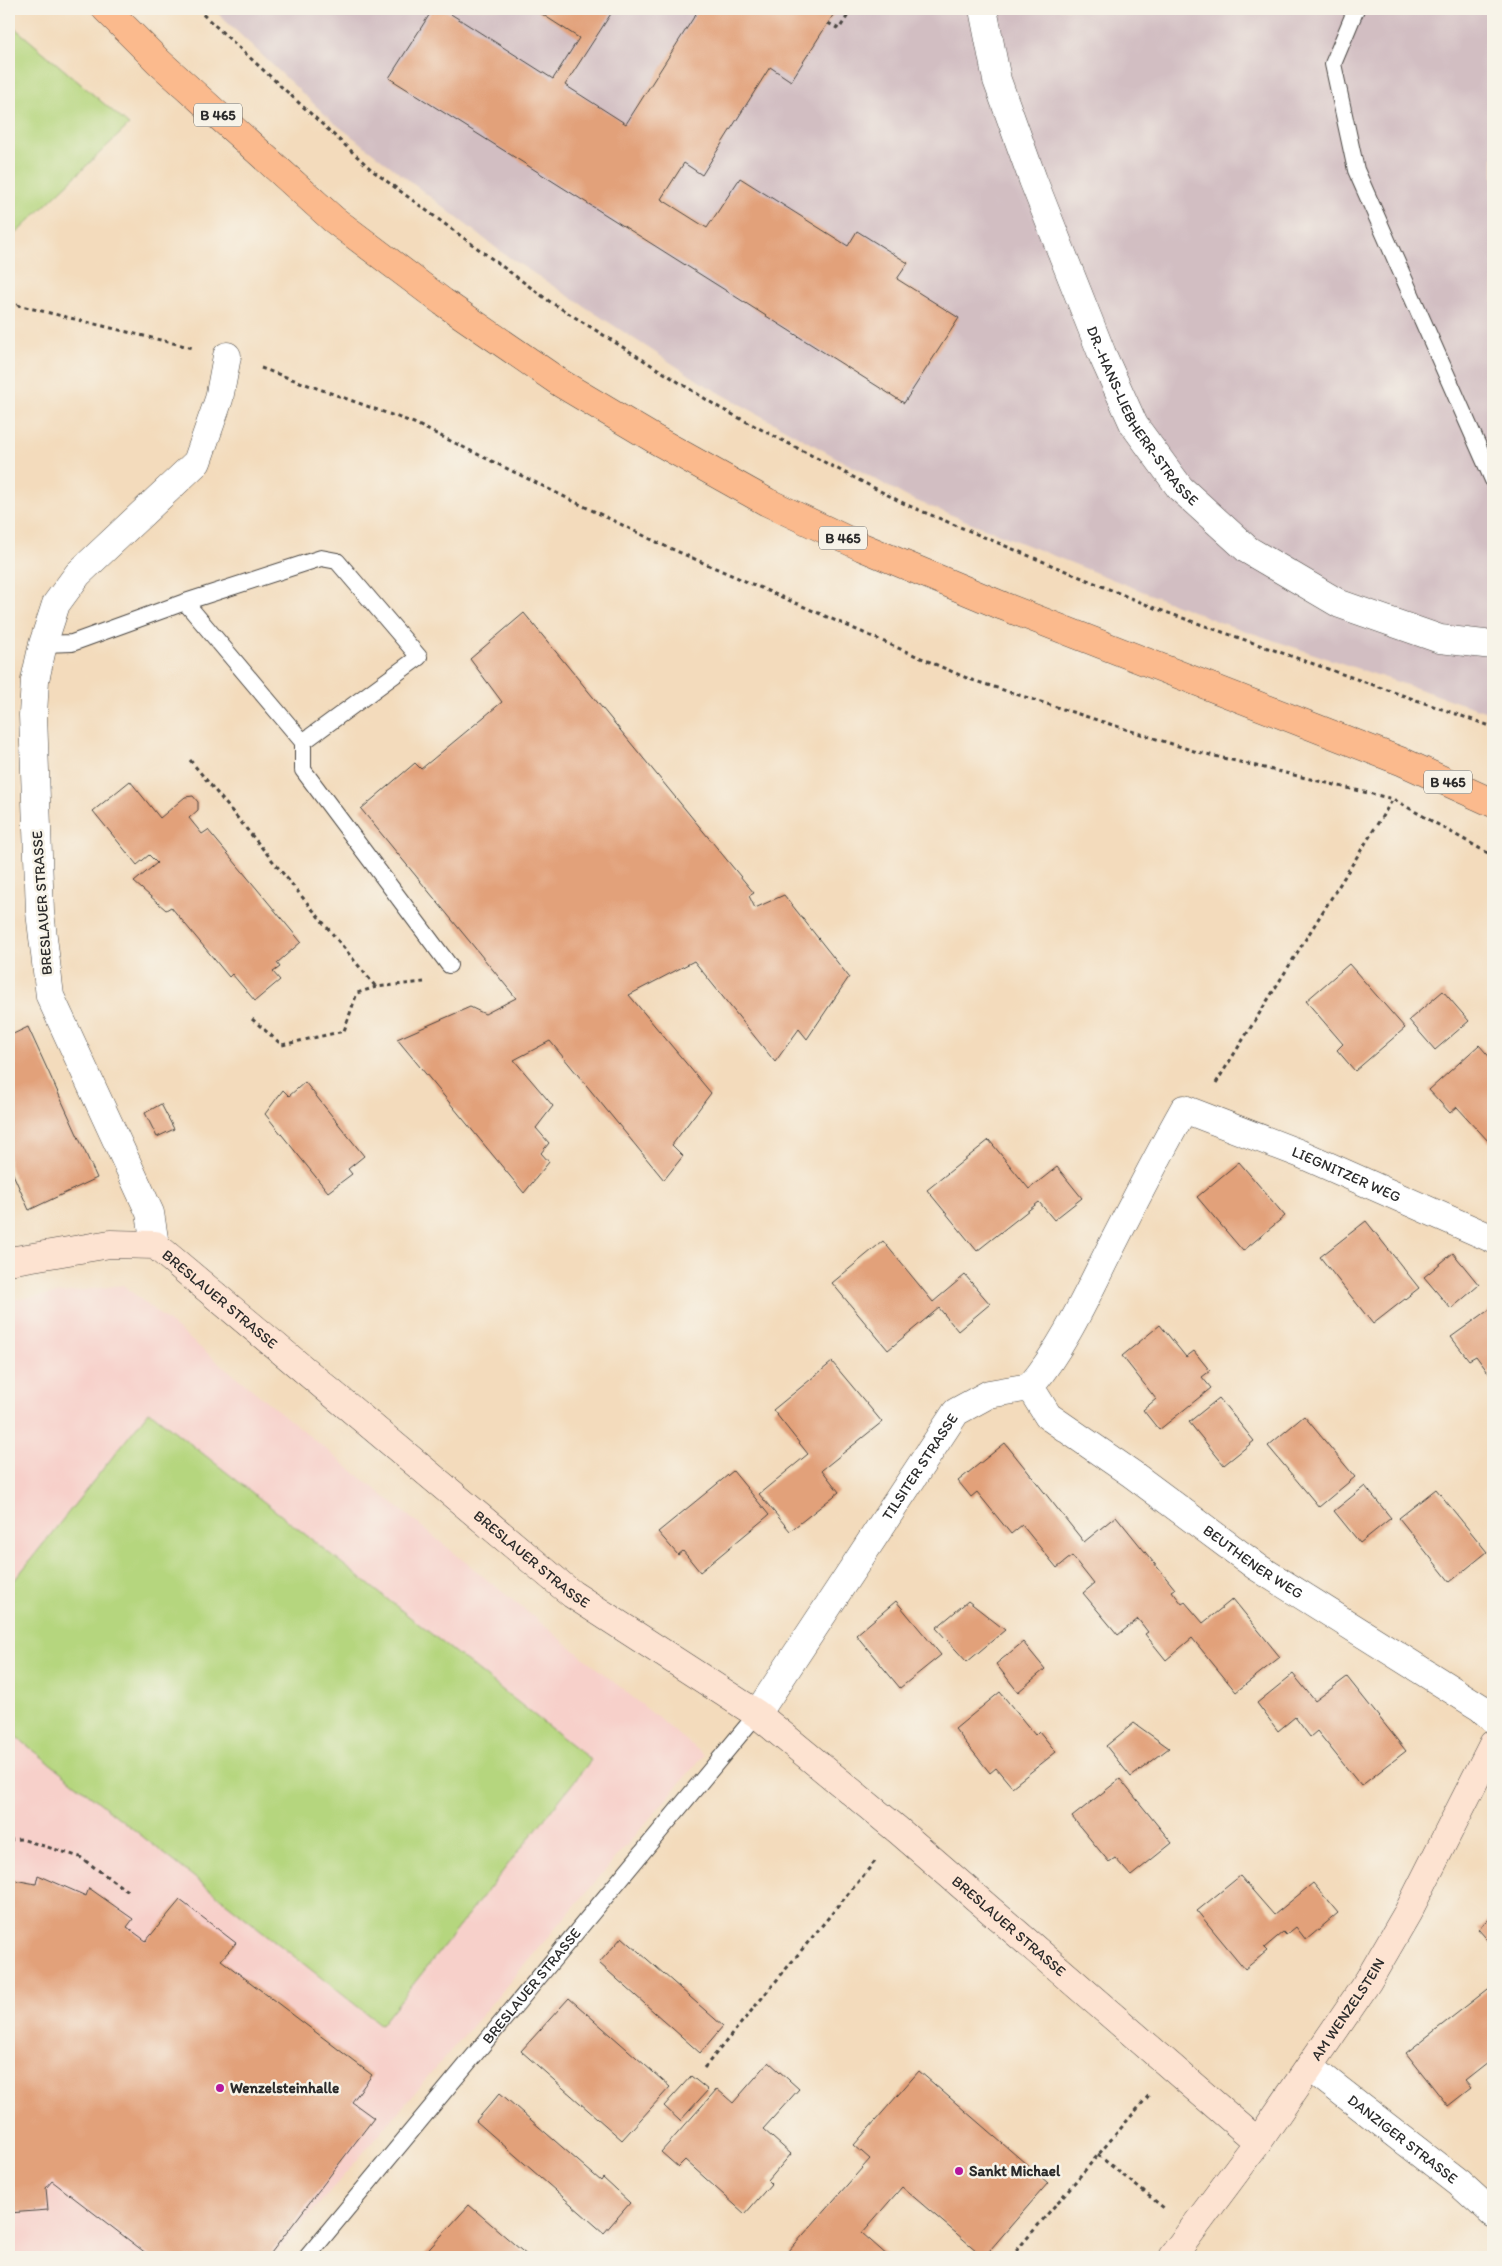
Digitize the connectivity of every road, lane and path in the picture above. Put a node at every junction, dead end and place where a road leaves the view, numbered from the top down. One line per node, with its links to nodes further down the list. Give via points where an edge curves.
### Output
1 (106, 9): 17 (main road, B 465, via 159,62 333,219 450,308 562,384 656,440 767,502 862,547 1003,606 1403,762)
2 (197, 9): 13 (path, via 373,171 549,300 720,408 907,506 1157,609)
3 (852, 9): 6 (path, via 839,29)
4 (982, 9): 12 (street, DR.-HANS-LIEBHERR-STRASSE, via 997,80 1102,354 1134,425 1180,488 1248,550 1340,604 1440,638)
5 (1356, 9): 9 (lane, via 1333,64 1356,170)
6 (828, 23)
7 (9, 303): 8 (path)
8 (227, 356): 11 (street, BRESLAUER STRASSE, via 219,399 197,462 78,574 56,604); 16 (path, via 414,422 665,546 969,678 1194,751)
9 (1493, 480)
10 (185, 602): 11 (lane, via 72,643); 14 (lane); 14 (lane, via 321,558 337,561 419,657)
11 (43, 644): 24 (street, BRESLAUER STRASSE, via 35,680 33,715 40,912 50,996 150,1213)
12 (1493, 645)
13 (1493, 727)
14 (303, 742): 19 (lane, via 303,770)
15 (190, 760): 20 (path)
16 (1393, 799): 18 (path); 22 (path)
17 (1493, 803)
18 (1493, 856)
19 (449, 965): 20 (path, via 423,983)
20 (376, 988): 21 (path, via 357,993 344,1031 282,1045)
21 (252, 1019)
22 (1197, 1113): 23 (street, LIEGNITZER WEG, via 1301,1154); 26 (street, via 1184,1109 1071,1328 1047,1367)
23 (1493, 1240)
24 (155, 1245): 25 (street, via 110,1244); 27 (street, BRESLAUER STRASSE, via 572,1594)
25 (9, 1261)
26 (1030, 1387): 27 (street, TILSITER STRASSE, via 990,1394 956,1412); 28 (street, BEUTHENER WEG, via 1048,1416 1257,1567 1481,1708)
27 (757, 1714): 30 (street, BRESLAUER STRASSE); 40 (lane, BRESLAUER STRASSE)
28 (1493, 1719)
29 (1493, 1744): 35 (street, AM WENZELSTEIN, via 1408,1912)
30 (899, 1832): 33 (path); 34 (street, BRESLAUER STRASSE)
31 (9, 1840): 32 (path, via 21,1839 80,1857)
32 (130, 1893)
33 (704, 2068)
34 (1172, 2068): 36 (street, BRESLAUER STRASSE); 37 (path)
35 (1311, 2068): 36 (street, AM WENZELSTEIN); 38 (street, DANZIGER STRASSE, via 1459,2183)
36 (1258, 2142): 39 (street, AM WENZELSTEIN)
37 (1098, 2156): 39 (path); 41 (path)
38 (1493, 2214)
39 (1193, 2232): 42 (street, AM WENZELSTEIN)
40 (307, 2257)
41 (1011, 2257)
42 (1172, 2257)

